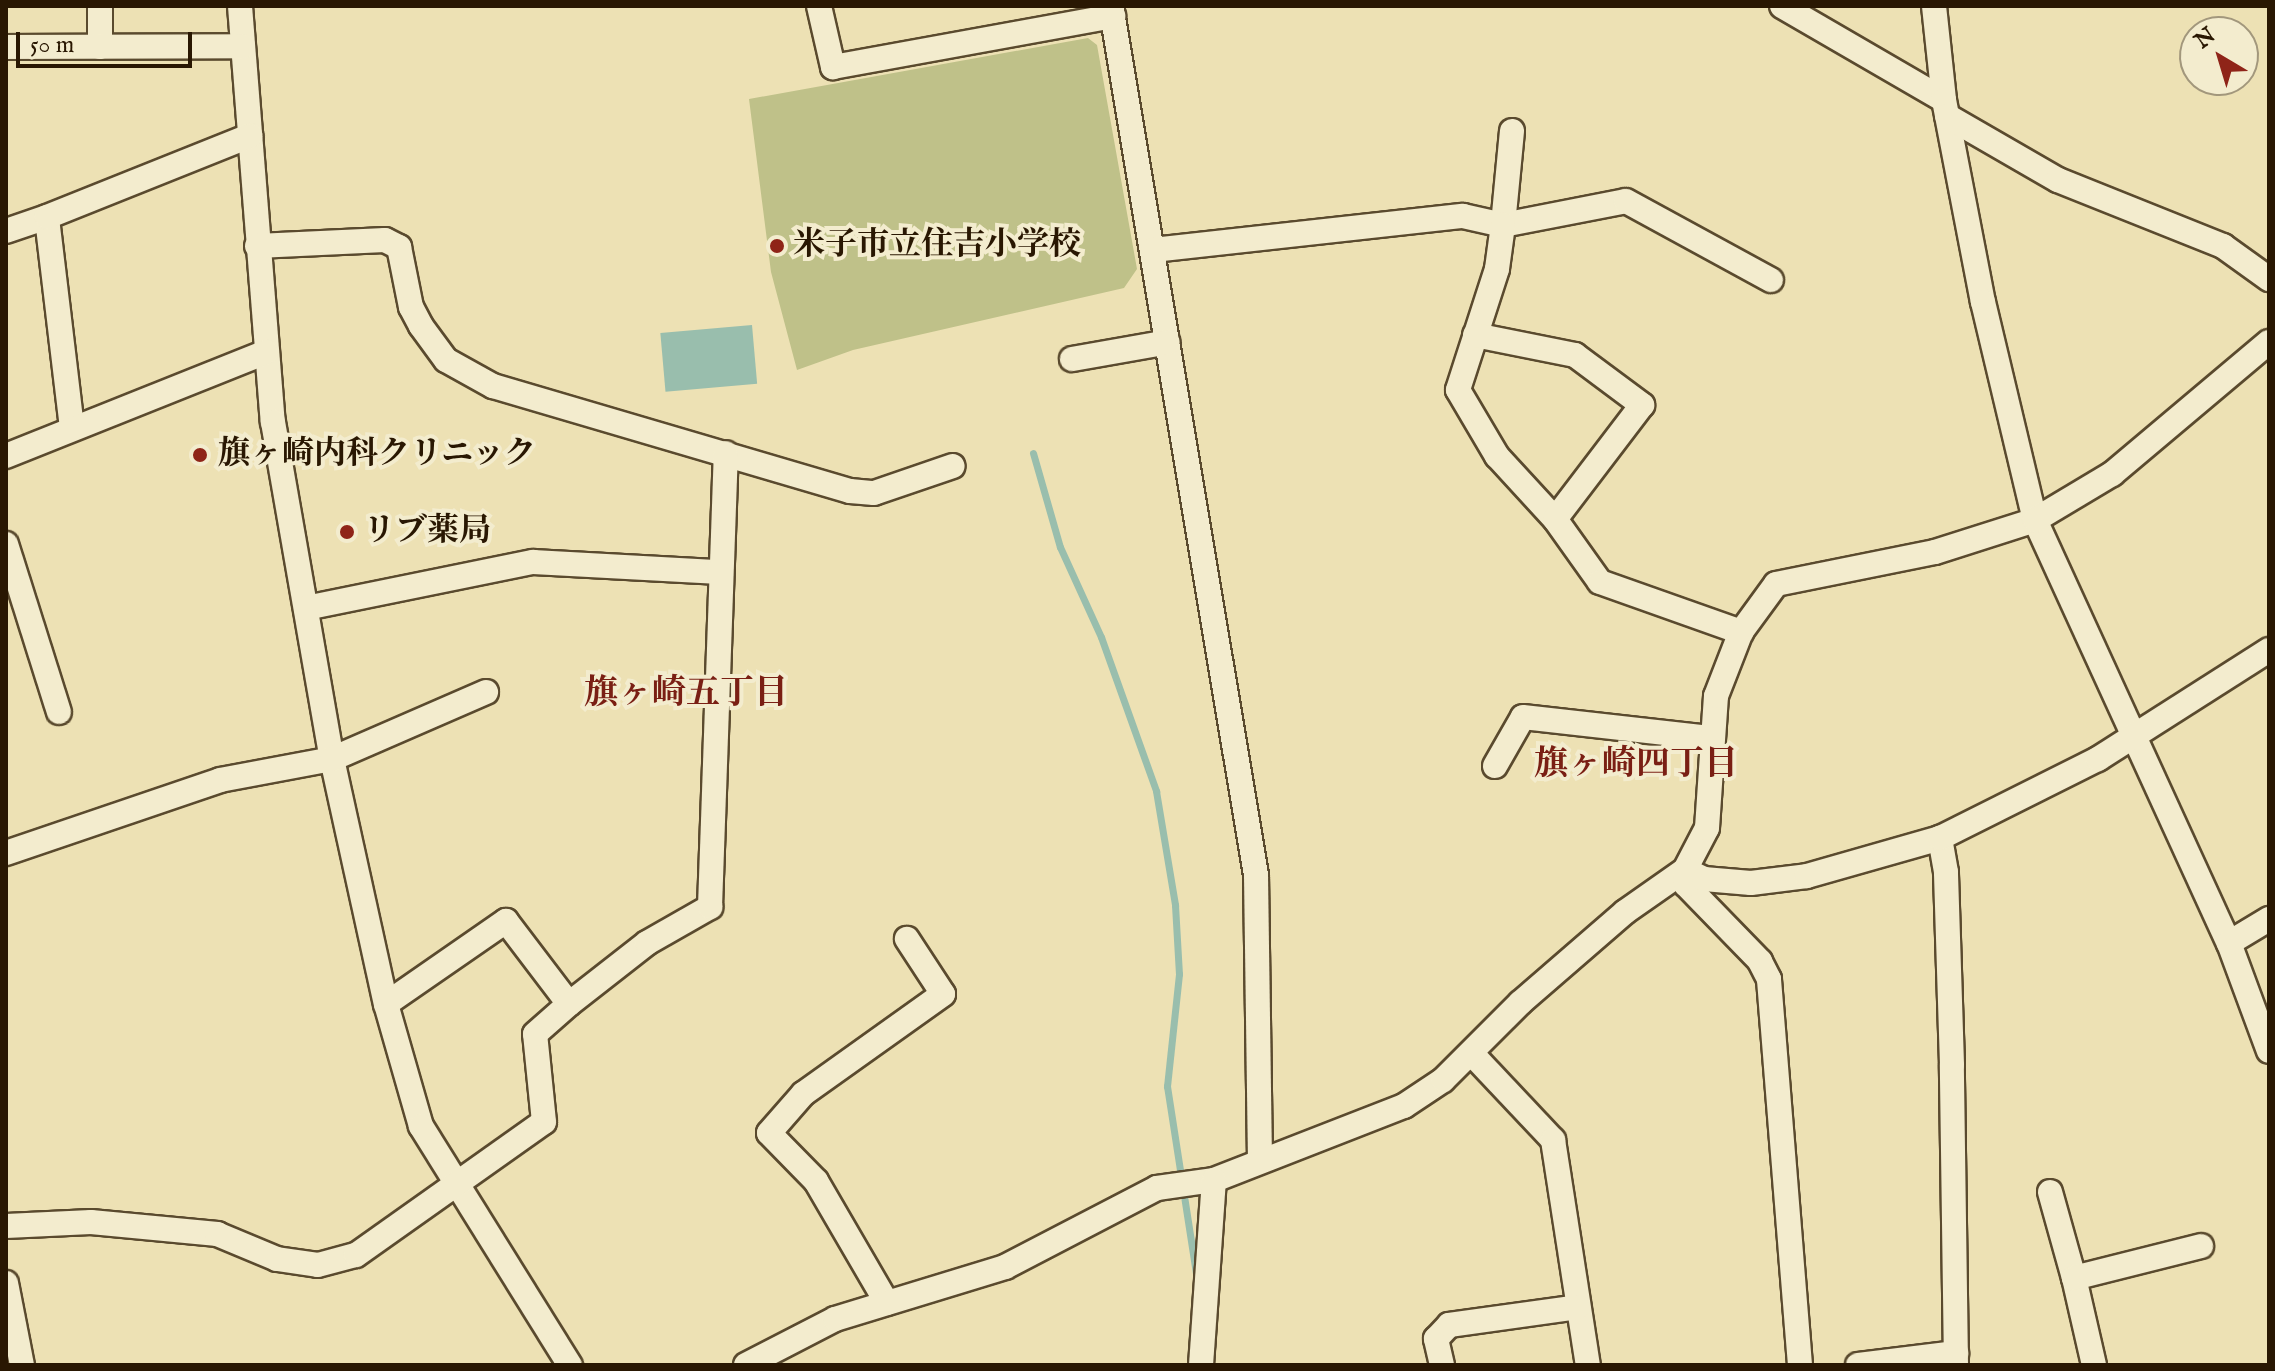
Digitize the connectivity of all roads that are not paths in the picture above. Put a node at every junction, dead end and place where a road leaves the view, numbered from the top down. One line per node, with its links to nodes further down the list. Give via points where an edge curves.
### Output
1 (100, 6): 9 (street)
2 (240, 6): 7 (street)
3 (819, 6): 6 (street, via 833,67)
4 (1782, 6): 10 (street)
5 (1934, 6): 10 (street)
6 (1112, 11): 17 (street)
7 (243, 46): 9 (street); 12 (street)
8 (6, 47): 9 (street)
9 (100, 47)
10 (1946, 108): 18 (street, via 2058,180 2223,246); 30 (street, via 1983,302)
11 (1512, 131): 14 (street)
12 (250, 136): 13 (street); 16 (street)
13 (47, 217): 15 (street); 25 (street)
14 (1503, 225): 17 (street, via 1463,216); 19 (street, via 1626,201); 20 (street, via 1497,269)
15 (6, 231)
16 (257, 246): 23 (street); 26 (street, via 385,240 399,247 411,307 421,326 446,360 468,374 493,386)
17 (1153, 250): 21 (street)
18 (2269, 279)
19 (1771, 280)
20 (1475, 335): 29 (street, via 1458,390 1497,456); 29 (street, via 1575,355 1642,405)
21 (1168, 342): 24 (street); 52 (street, via 1256,875)
22 (2269, 342): 30 (street, via 2112,474)
23 (266, 352): 25 (street); 33 (street)
24 (1072, 359)
25 (72, 428): 27 (street)
26 (726, 453): 28 (street, via 850,491 874,493); 32 (street)
27 (6, 456)
28 (953, 466)
29 (1555, 519): 34 (street, via 1600,582)
30 (2035, 520): 34 (street, via 1935,552 1776,584); 39 (street)
31 (6, 544): 37 (street)
32 (720, 572): 33 (street, via 533,562); 49 (street, via 710,907 647,943)
33 (306, 608): 40 (street)
34 (1741, 632): 38 (street, via 1716,696)
35 (2269, 650): 39 (street)
36 (486, 692): 40 (street)
37 (59, 712)
38 (1710, 738): 41 (street, via 1523,717); 44 (street, via 1707,828)
39 (2136, 738): 42 (street); 47 (street)
40 (332, 759): 43 (street, via 220,780); 48 (street)
41 (1495, 766)
42 (1940, 838): 44 (street, via 1793,878 1751,883 1704,879); 62 (street, via 1946,872 1952,1065)
43 (6, 853)
44 (1685, 870): 51 (street, via 1625,912 1520,1003); 69 (street, via 1686,885 1760,961 1769,979)
45 (2269, 919): 47 (street)
46 (907, 939): 60 (street, via 943,994 803,1094 769,1133 816,1181)
47 (2229, 943): 50 (street)
48 (386, 1004): 49 (street, via 506,921); 54 (street, via 421,1126)
49 (569, 1004): 54 (street, via 535,1034 544,1122)
50 (2268, 1046)
51 (1473, 1055): 52 (street, via 1404,1106); 61 (street, via 1553,1140)
52 (1260, 1161): 53 (street)
53 (1214, 1180): 60 (street, via 1157,1188 1005,1267); 66 (street)
54 (454, 1181): 56 (street, via 356,1255 318,1265 277,1259 217,1234 91,1222); 64 (street)
55 (2050, 1192): 58 (street)
56 (6, 1226)
57 (2201, 1246): 58 (street)
58 (2074, 1278): 71 (street)
59 (6, 1283): 63 (street)
60 (887, 1303): 65 (street, via 835,1319)
61 (1578, 1307): 67 (street, via 1449,1325 1436,1339); 68 (street)
62 (1956, 1359): 70 (street)
63 (22, 1365)
64 (570, 1365)
65 (746, 1365)
66 (1201, 1365)
67 (1442, 1365)
68 (1588, 1365)
69 (1800, 1365)
70 (1858, 1365)
71 (2094, 1365)

